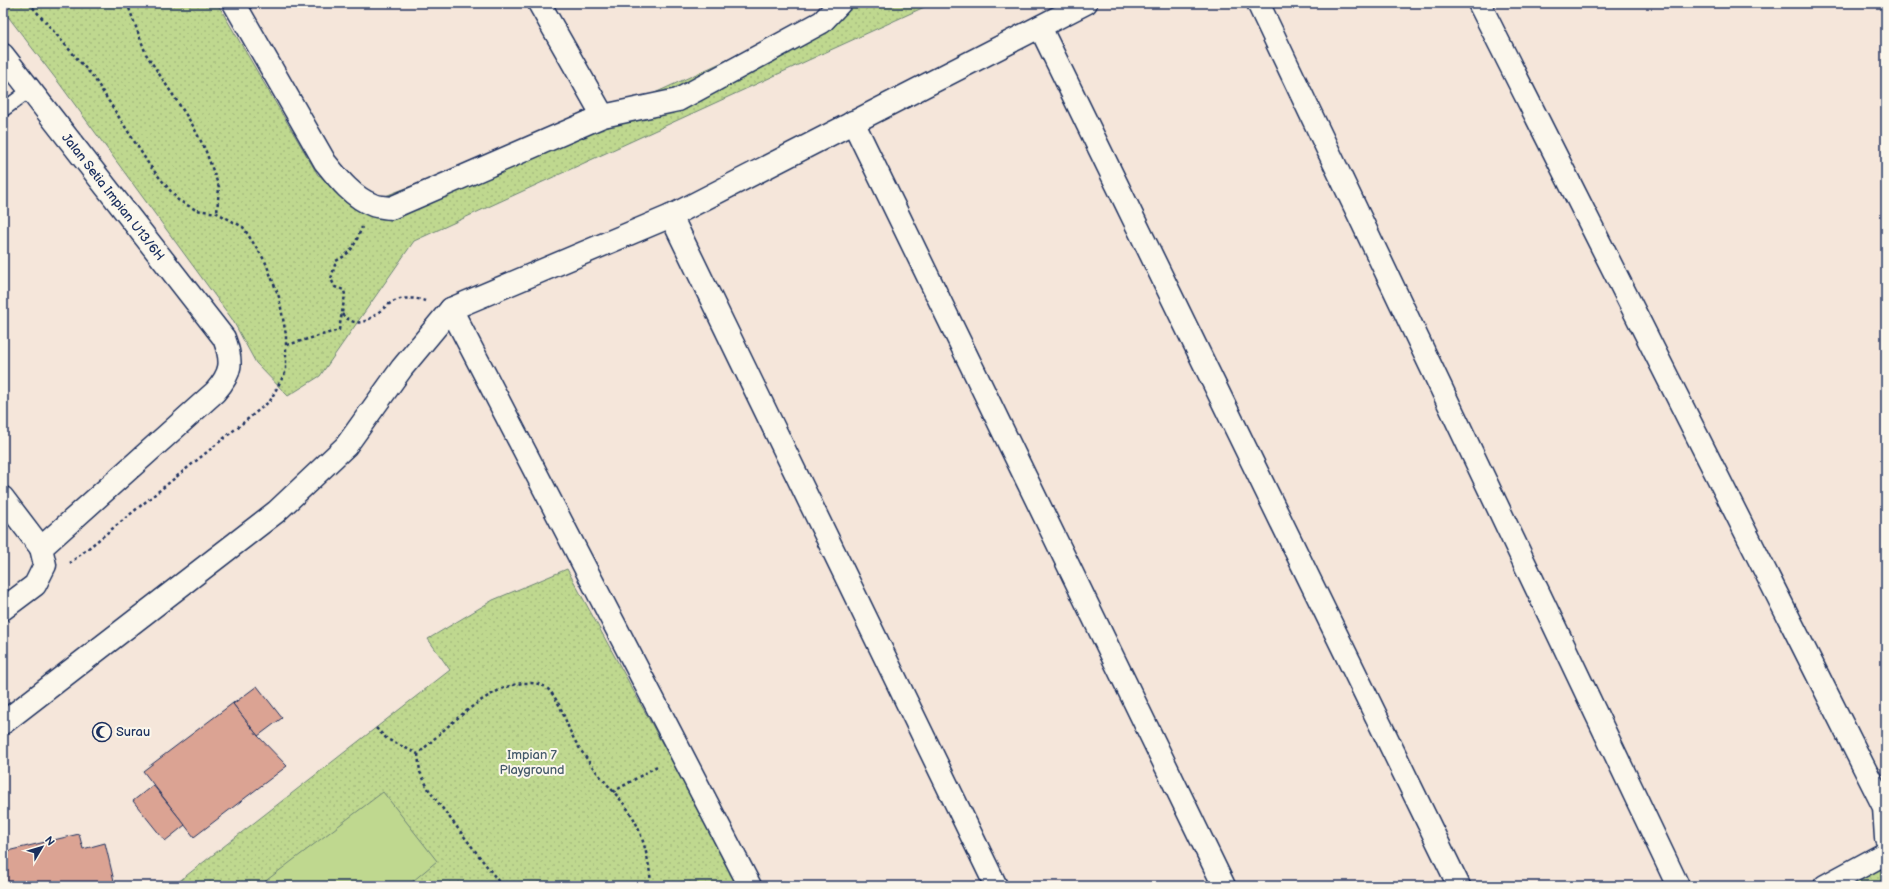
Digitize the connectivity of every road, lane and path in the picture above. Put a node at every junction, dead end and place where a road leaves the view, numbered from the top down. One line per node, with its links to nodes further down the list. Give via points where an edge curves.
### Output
1 (29, 3): 16 (path, via 94,78 150,166 178,200 196,210)
2 (127, 3): 16 (path, via 146,54 192,124 205,149 219,187)
3 (234, 3): 15 (street, via 325,162 356,195)
4 (539, 3): 13 (street)
5 (840, 3): 13 (street, via 822,22 678,100)
6 (1086, 3): 9 (street)
7 (1258, 3): 38 (street)
8 (1479, 3): 30 (street, via 1884,807)
9 (1040, 27): 14 (street); 37 (street)
10 (3, 55): 11 (street, Jalan Setia Impian U13/6H)
11 (30, 90): 12 (lane); 22 (street, Jalan Setia Impian U13/6H, via 224,338 230,366 226,380 215,392)
12 (3, 110)
13 (603, 116): 15 (street, via 391,208)
14 (853, 122): 17 (street); 36 (street)
15 (372, 205): 19 (path, via 354,248 336,262 331,279 335,287 344,290)
16 (217, 213): 20 (path, via 243,227 266,261 279,297)
17 (671, 216): 18 (street); 35 (street)
18 (451, 309): 19 (path, via 421,299 400,299 362,323 348,320); 25 (street, via 402,368 346,446 276,512); 27 (street)
19 (341, 314): 20 (path, via 339,330)
20 (286, 345): 23 (path, via 286,371 270,401 72,560)
21 (3, 498): 22 (street)
22 (41, 548): 24 (street, via 45,565 35,585)
23 (68, 566)
24 (3, 609)
25 (3, 723)
26 (376, 728): 28 (path, via 387,739)
27 (682, 752): 29 (path); 34 (street)
28 (418, 754): 29 (path, via 491,694 505,686 518,682 544,685 553,694 586,758); 32 (path, via 420,772 430,792)
29 (613, 792): 33 (path, via 633,818 642,839)
30 (1886, 838)
31 (1886, 853): 39 (street)
32 (502, 886)
33 (651, 886)
34 (750, 886)
35 (996, 886)
36 (1224, 886)
37 (1459, 886)
38 (1678, 886)
39 (1825, 886)

